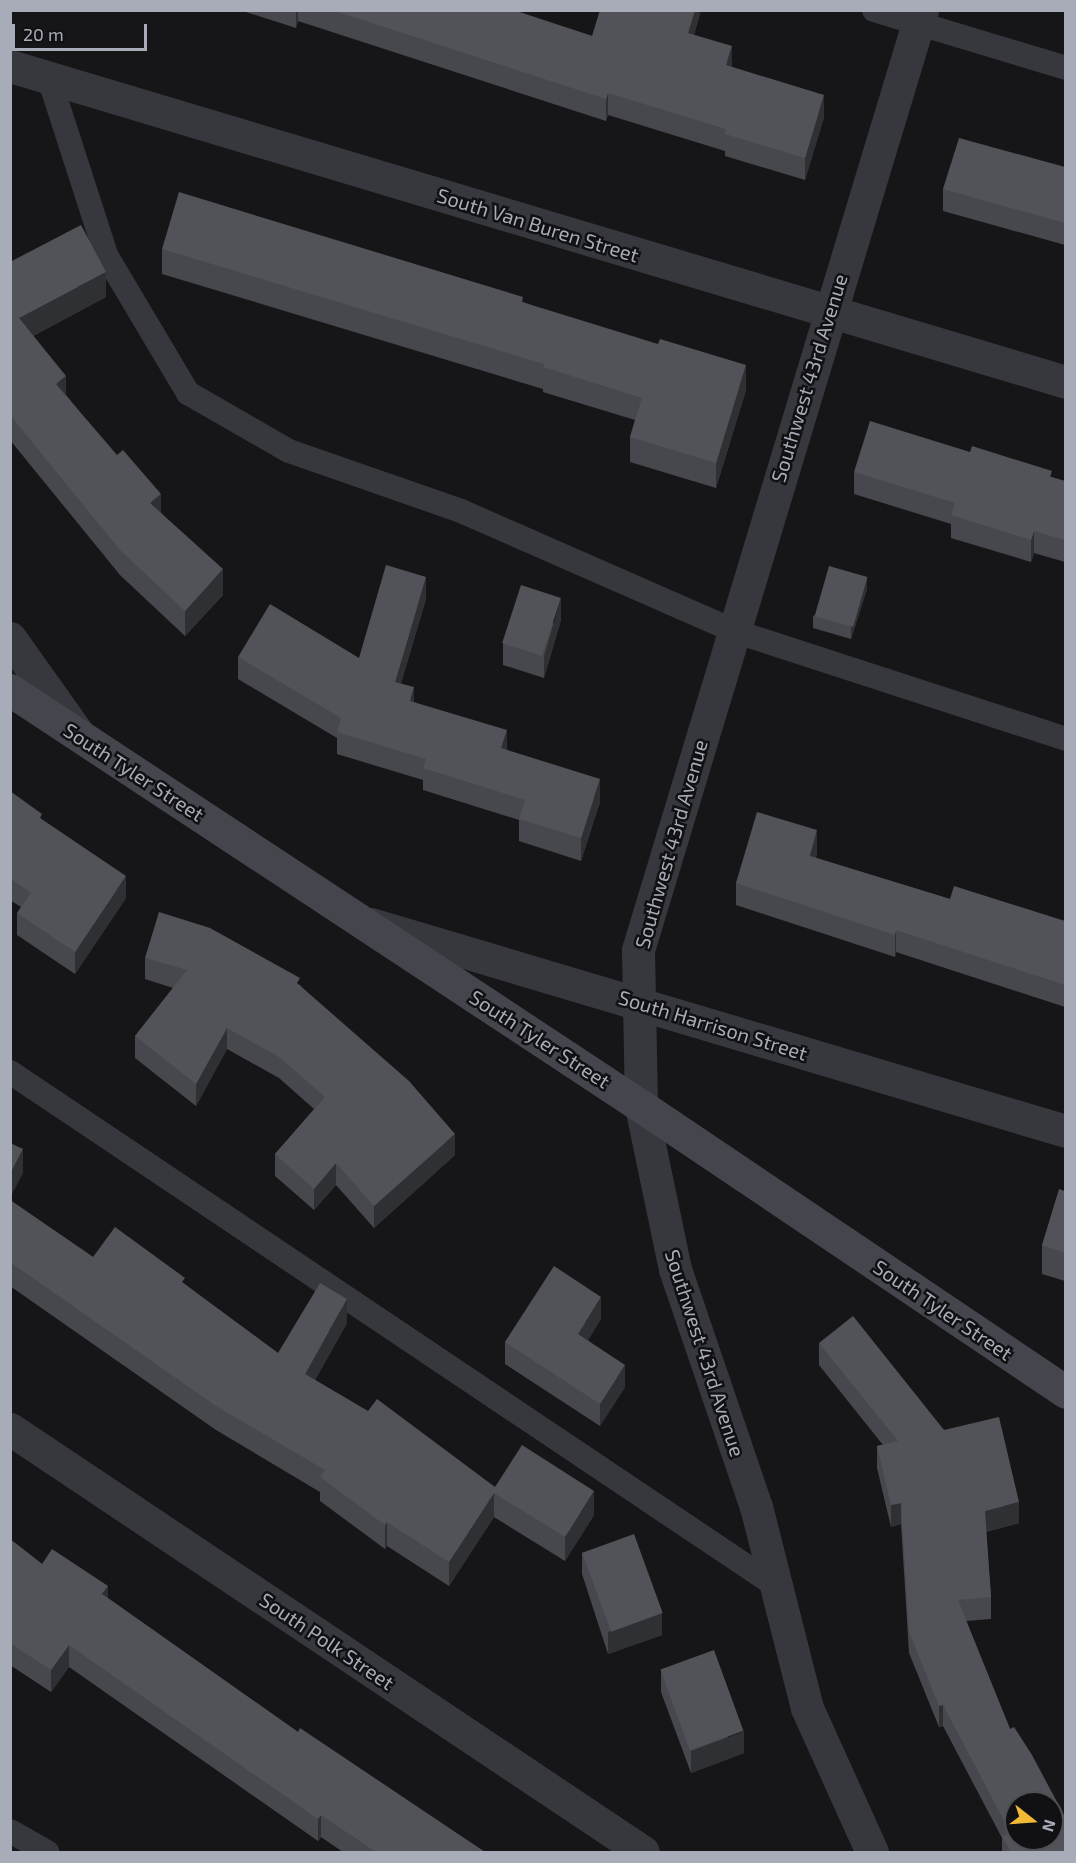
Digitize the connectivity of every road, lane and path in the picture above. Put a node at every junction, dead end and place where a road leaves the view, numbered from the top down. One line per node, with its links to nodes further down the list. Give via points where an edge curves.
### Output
1 (874, 10): 2 (lane)
2 (920, 17): 4 (lane); 6 (street, Southwest 43rd Avenue)
3 (10, 66): 5 (street, South Van Buren Street)
4 (1065, 68)
5 (49, 78): 6 (street, South Van Buren Street); 8 (lane, via 106,255 188,393 290,452 461,511)
6 (828, 312): 7 (street, South Van Buren Street); 8 (street, Southwest 43rd Avenue)
7 (1065, 382)
8 (734, 631): 12 (lane); 14 (street, Southwest 43rd Avenue, via 638,950)
9 (10, 638): 11 (street)
10 (10, 690): 11 (main road, South Tyler Street)
11 (80, 737): 13 (main road, South Tyler Street)
12 (1065, 739)
13 (359, 920): 14 (street, South Harrison Street); 16 (main road, South Tyler Street)
14 (639, 1003): 16 (street, Southwest 43rd Avenue); 17 (street, South Harrison Street)
15 (10, 1072): 20 (lane)
16 (641, 1106): 18 (main road, South Tyler Street); 20 (street, Southwest 43rd Avenue, via 675,1269 756,1507)
17 (1065, 1131)
18 (1065, 1392)
19 (10, 1429): 23 (street, South Polk Street)
20 (776, 1586): 24 (street, Southwest 43rd Avenue, via 807,1708)
21 (10, 1831): 22 (lane)
22 (47, 1852)
23 (643, 1852)
24 (872, 1852)

